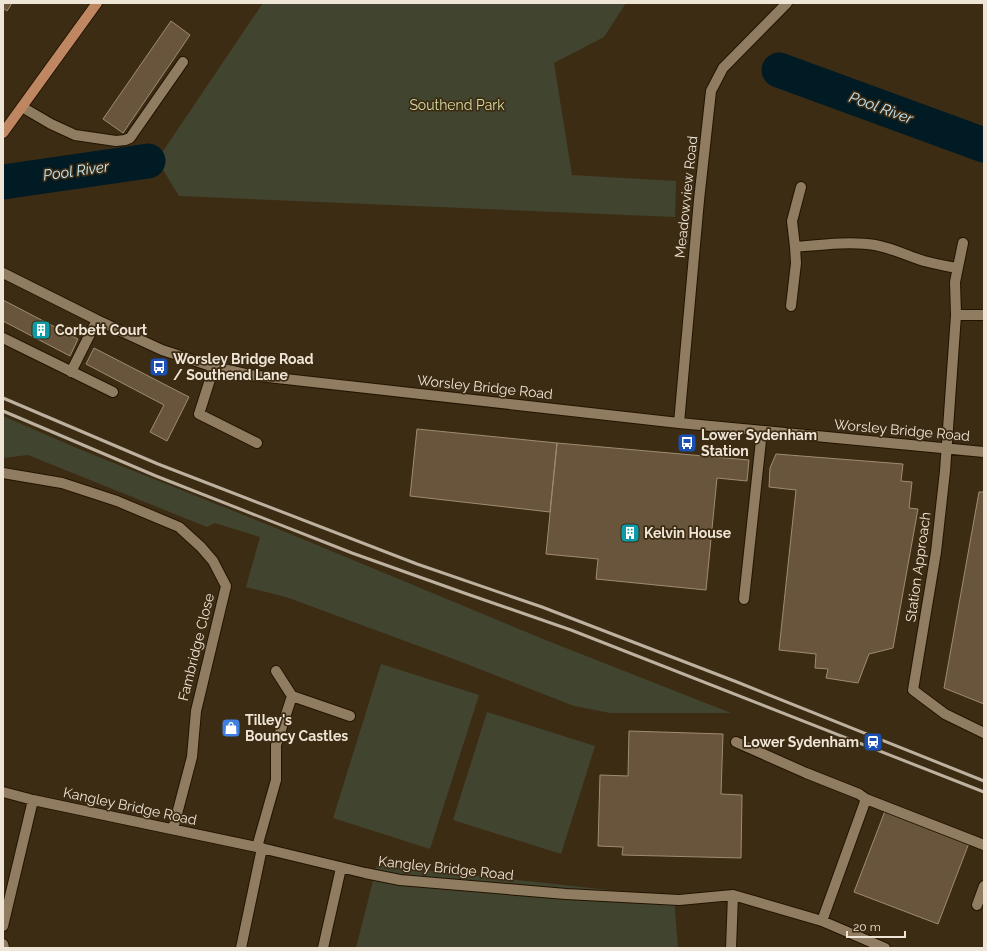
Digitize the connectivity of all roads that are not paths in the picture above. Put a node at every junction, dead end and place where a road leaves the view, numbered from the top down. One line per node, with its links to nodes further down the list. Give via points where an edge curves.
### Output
1 (97, 3): 4 (main road)
2 (787, 3): 19 (street, Meadowview Road, via 723,68 710,91)
3 (183, 62): 4 (street, via 130,138 125,140 75,135)
4 (22, 107): 5 (main road)
5 (3, 132)
6 (801, 187): 8 (street, via 792,221)
7 (963, 243): 9 (street, Station Approach)
8 (795, 247): 9 (street, via 873,245); 11 (street)
9 (958, 268): 12 (street, Station Approach, via 955,282)
10 (3, 273): 14 (street, Worsley Bridge Road)
11 (792, 306)
12 (956, 315): 13 (street); 22 (street, Station Approach)
13 (984, 315)
14 (97, 320): 16 (street, Worsley Bridge Road, via 162,350); 17 (street)
15 (3, 338): 17 (street)
16 (214, 367): 19 (street, Worsley Bridge Road, via 250,375); 21 (street, via 199,414)
17 (71, 372): 18 (street)
18 (113, 392)
19 (679, 423): 20 (street, Worsley Bridge Road)
20 (762, 431): 22 (street, Worsley Bridge Road); 25 (street)
21 (257, 443)
22 (947, 448): 23 (street, Worsley Bridge Road); 29 (street, Station Approach, via 936,552 913,690 945,714)
23 (984, 452)
24 (3, 473): 34 (street, Fambridge Close, via 62,483 117,501 179,527 213,560 226,586 196,710 192,757)
25 (744, 599)
26 (276, 672): 27 (street)
27 (292, 696): 28 (street); 36 (street, via 276,745 276,780)
28 (350, 716)
29 (984, 733)
30 (736, 742): 32 (street)
31 (3, 792): 33 (street, Kangley Bridge Road)
32 (866, 799): 35 (street); 41 (street)
33 (33, 800): 34 (street, Kangley Bridge Road); 42 (street)
34 (173, 829): 36 (street, Kangley Bridge Road)
35 (984, 845)
36 (259, 848): 37 (street, Kangley Bridge Road); 45 (street)
37 (341, 868): 39 (street, Kangley Bridge Road, via 400,880 566,894 679,900); 46 (street)
38 (984, 886): 40 (street)
39 (733, 895): 41 (street, Kangley Bridge Road); 47 (street)
40 (977, 905)
41 (822, 921): 48 (street, Kangley Bridge Road)
42 (3, 926)
43 (3, 944): 44 (street)
44 (4, 948)
45 (241, 948)
46 (323, 948)
47 (731, 948)
48 (885, 948)

